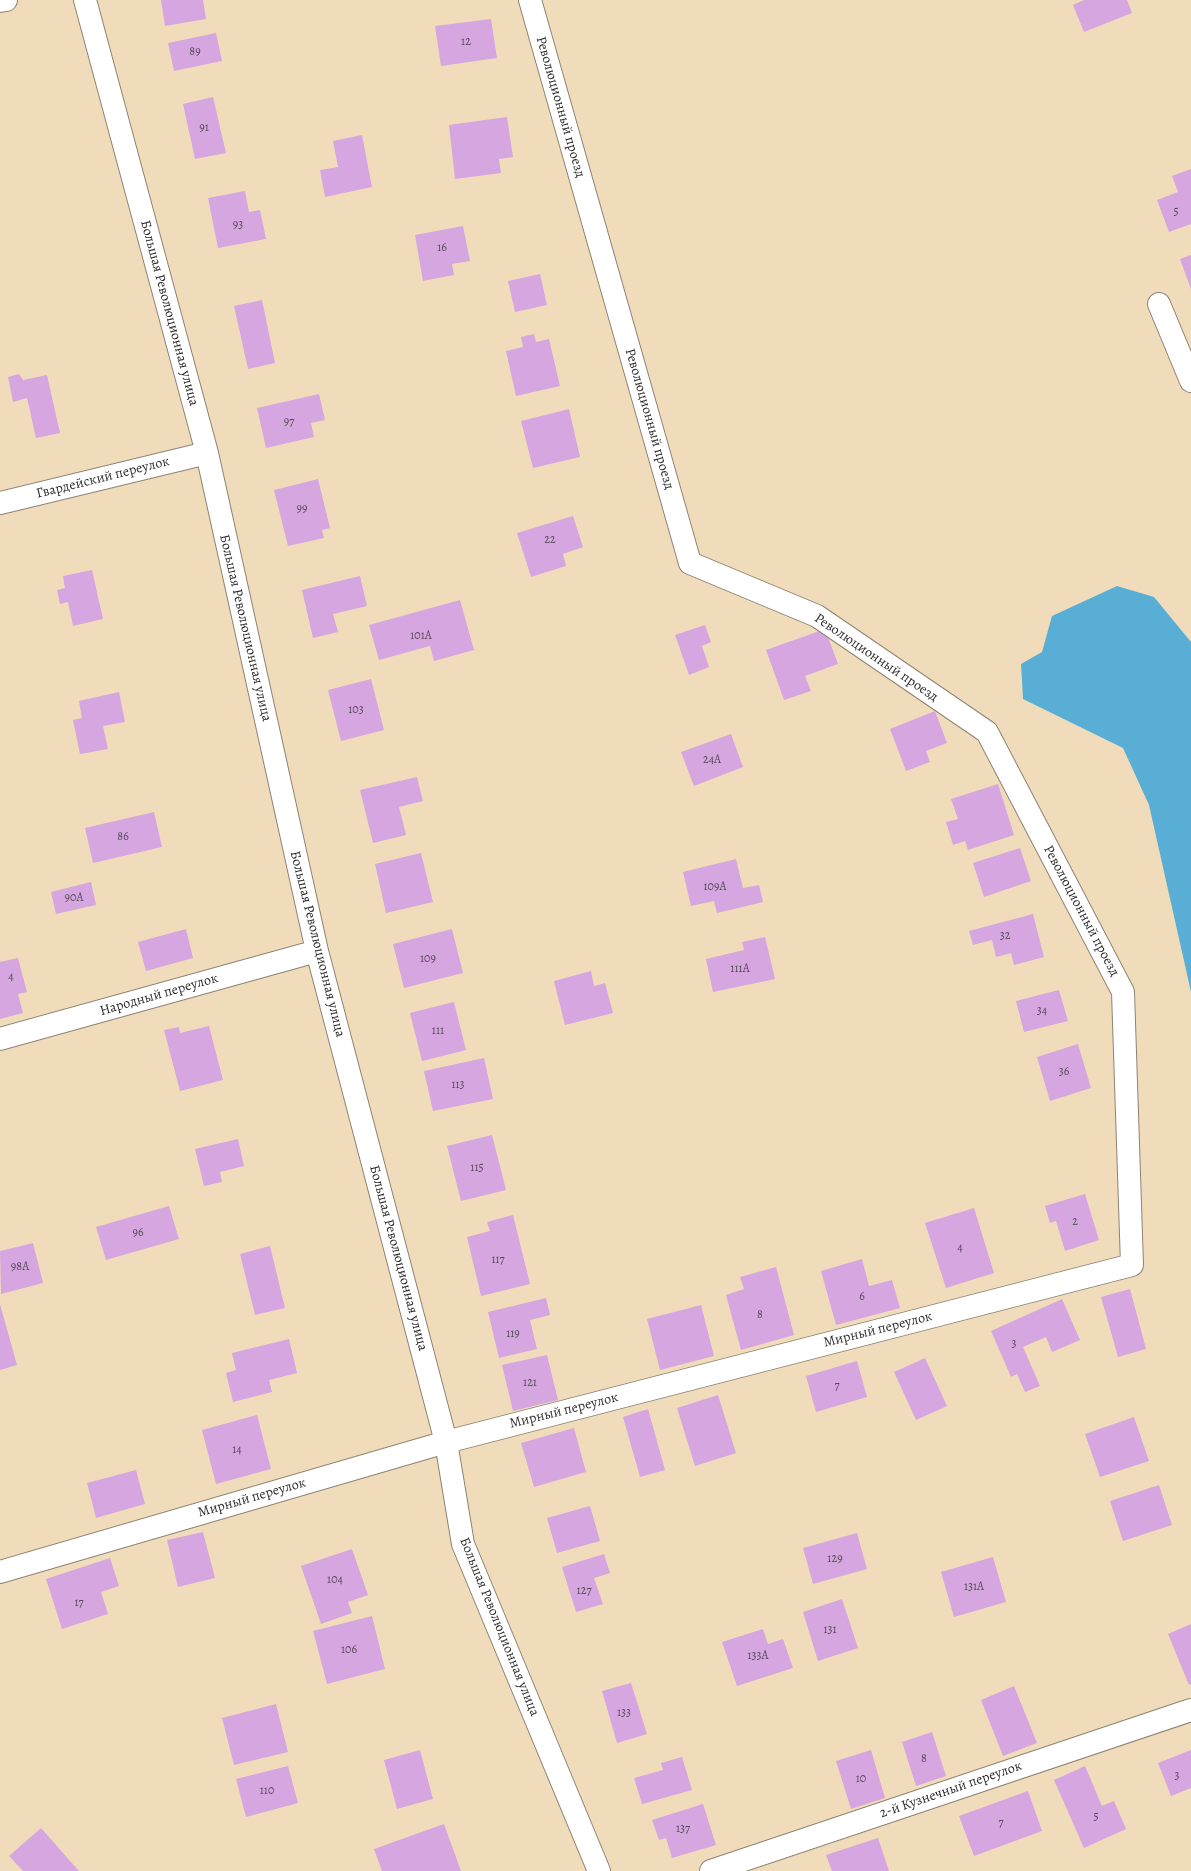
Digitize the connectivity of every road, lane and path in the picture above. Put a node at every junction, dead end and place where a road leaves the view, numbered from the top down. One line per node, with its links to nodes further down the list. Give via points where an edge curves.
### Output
1 (6, 0): 4 (street)
2 (85, 0): 7 (street, Большая Революционная улица)
3 (530, 0): 11 (street, Революционный проезд, via 690,563 817,616 987,732 1123,992)
4 (0, 1)
5 (1159, 304): 6 (street)
6 (1191, 381)
7 (207, 453): 8 (street, Гвардейский переулок); 9 (street, Большая Революционная улица)
8 (0, 503)
9 (317, 950): 10 (street, Народный переулок); 12 (street, Большая Революционная улица)
10 (0, 1039)
11 (1132, 1265): 12 (street, Мирный переулок)
12 (446, 1442): 13 (street, Мирный переулок); 15 (street, Большая Революционная улица, via 462,1544)
13 (0, 1572)
14 (1191, 1710): 16 (street, 2-й Кузнечный переулок)
15 (599, 1871)
16 (711, 1871)

